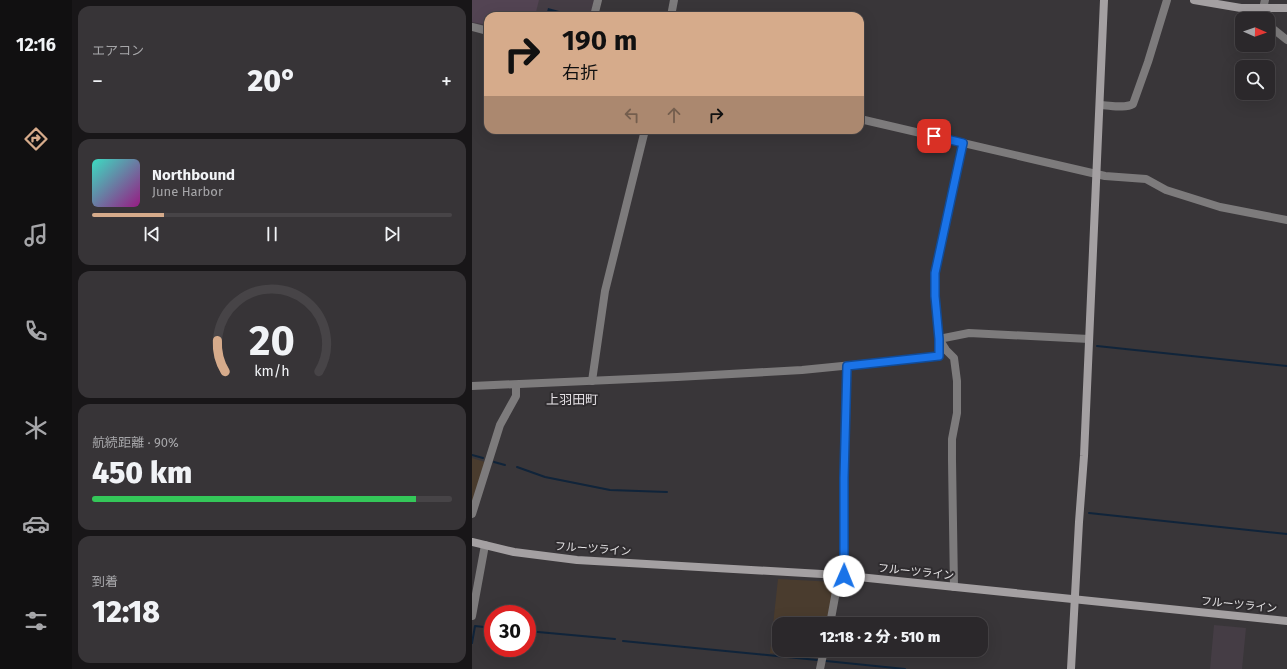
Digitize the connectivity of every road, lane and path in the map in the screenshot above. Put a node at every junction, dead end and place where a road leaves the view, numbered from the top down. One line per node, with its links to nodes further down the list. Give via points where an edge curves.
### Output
1 (598, 0): 8 (street)
2 (674, 0): 9 (street)
3 (1104, 0): 14 (street)
4 (1167, 0): 14 (street, via 1133,104)
5 (1194, 0): 6 (street, via 1241,8)
6 (1264, 4): 7 (street)
7 (1287, 8)
8 (595, 12)
9 (672, 12)
10 (472, 27): 11 (street)
11 (484, 30)
12 (1275, 30): 13 (street)
13 (1287, 40)
14 (1100, 105): 18 (street)
15 (864, 120): 17 (street)
16 (644, 134): 23 (street, via 605,291)
17 (963, 143): 18 (street); 20 (street, via 935,273)
18 (1096, 174): 19 (street, via 1146,179 1166,190 1220,207); 21 (street)
19 (1287, 220)
20 (939, 339): 21 (street, via 968,333); 22 (street, via 939,356); 30 (street, via 954,358 957,381 957,413 952,445)
21 (1089, 339): 31 (street)
22 (847, 366): 23 (street); 29 (street)
23 (592, 382): 24 (street)
24 (516, 385): 25 (street); 26 (street, via 516,396 500,425)
25 (472, 386)
26 (472, 514)
27 (472, 542): 28 (street, フルーツライン)
28 (485, 545): 29 (street, フルーツライン, via 540,556 577,560); 32 (street)
29 (841, 575): 30 (street, フルーツライン); 33 (street)
30 (954, 587): 31 (street, フルーツライン)
31 (1074, 600): 34 (street, フルーツライン); 37 (street)
32 (472, 616)
33 (832, 617)
34 (1287, 621)
35 (823, 657): 36 (street)
36 (820, 669)
37 (1071, 669)

